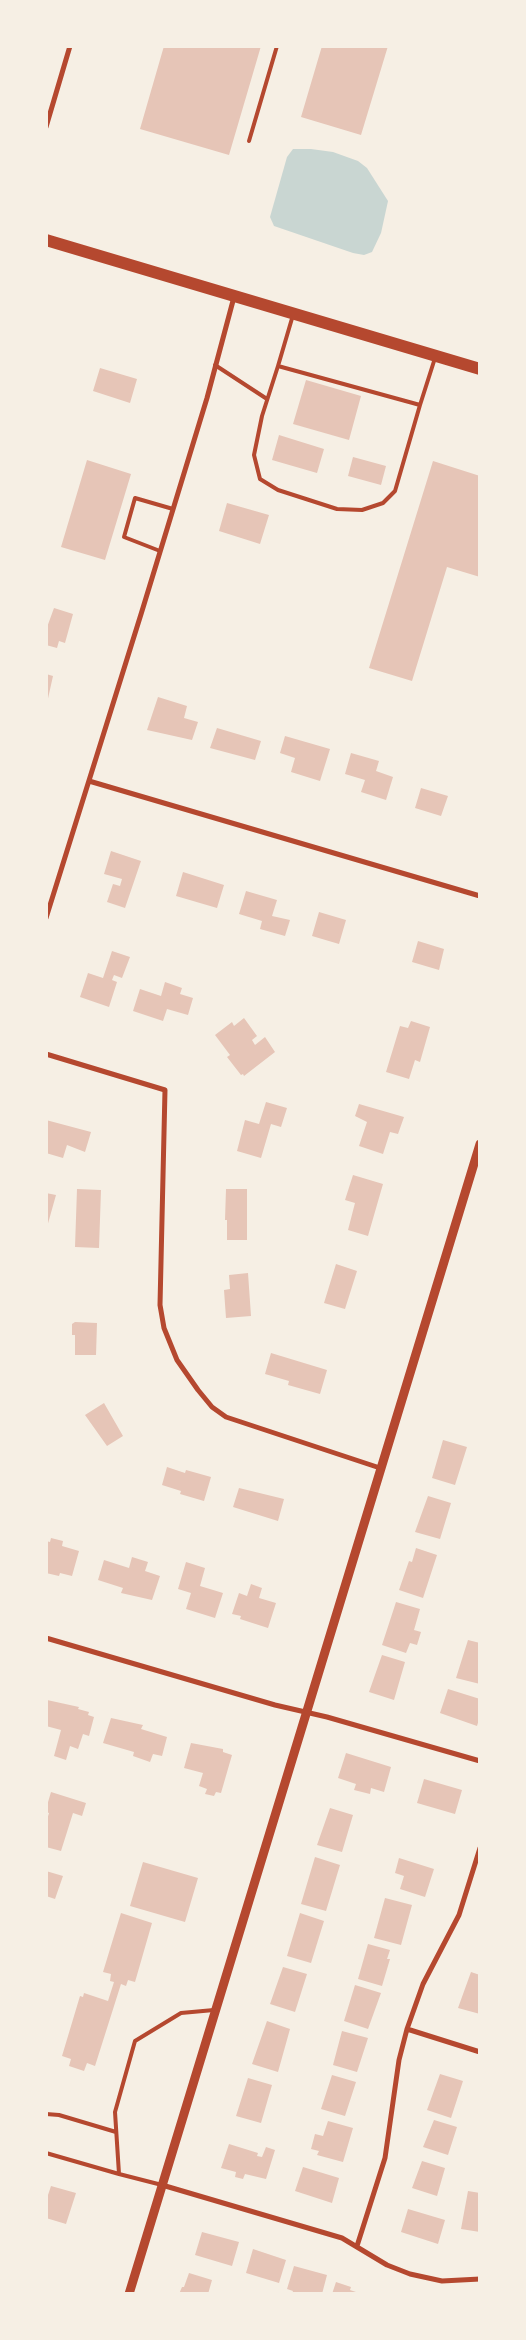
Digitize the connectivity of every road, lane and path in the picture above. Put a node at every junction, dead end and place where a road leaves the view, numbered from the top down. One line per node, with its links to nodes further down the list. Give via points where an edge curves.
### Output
1 (70, 46): 3 (street)
2 (277, 46): 4 (lane)
3 (46, 127)
4 (249, 142)
5 (46, 240): 6 (main road)
6 (234, 297): 7 (main road); 9 (street)
7 (293, 314): 8 (main road); 10 (lane)
8 (436, 356): 11 (main road); 13 (lane)
9 (215, 365): 12 (lane); 14 (street)
10 (278, 366): 12 (lane); 13 (lane)
11 (480, 368)
12 (267, 398): 13 (lane, via 254,455 260,479 278,490 337,509 362,510 383,503 395,490)
13 (420, 405)
14 (173, 509): 15 (street); 15 (lane, via 135,498 124,537)
15 (160, 551): 16 (street)
16 (88, 781): 17 (street); 18 (street)
17 (480, 896)
18 (46, 918)
19 (46, 1054): 21 (street, via 165,1090 160,1305 164,1328 177,1360 198,1390 212,1407 226,1417)
20 (480, 1144): 21 (street)
21 (380, 1468): 23 (street)
22 (46, 1638): 23 (street)
23 (305, 1712): 24 (street); 26 (street)
24 (480, 1762)
25 (480, 1848): 27 (street, via 459,1915 423,1984)
26 (215, 2010): 30 (lane, via 181,2012 135,2041 114,2112); 33 (street)
27 (407, 2029): 28 (street); 34 (street, via 384,2158)
28 (480, 2052)
29 (46, 2114): 30 (lane)
30 (116, 2132): 32 (lane)
31 (46, 2153): 32 (lane)
32 (119, 2174): 33 (lane)
33 (162, 2185): 34 (street, via 342,2238); 36 (street)
34 (357, 2246): 35 (street, via 387,2265 410,2274 442,2281)
35 (480, 2279)
36 (129, 2294)

